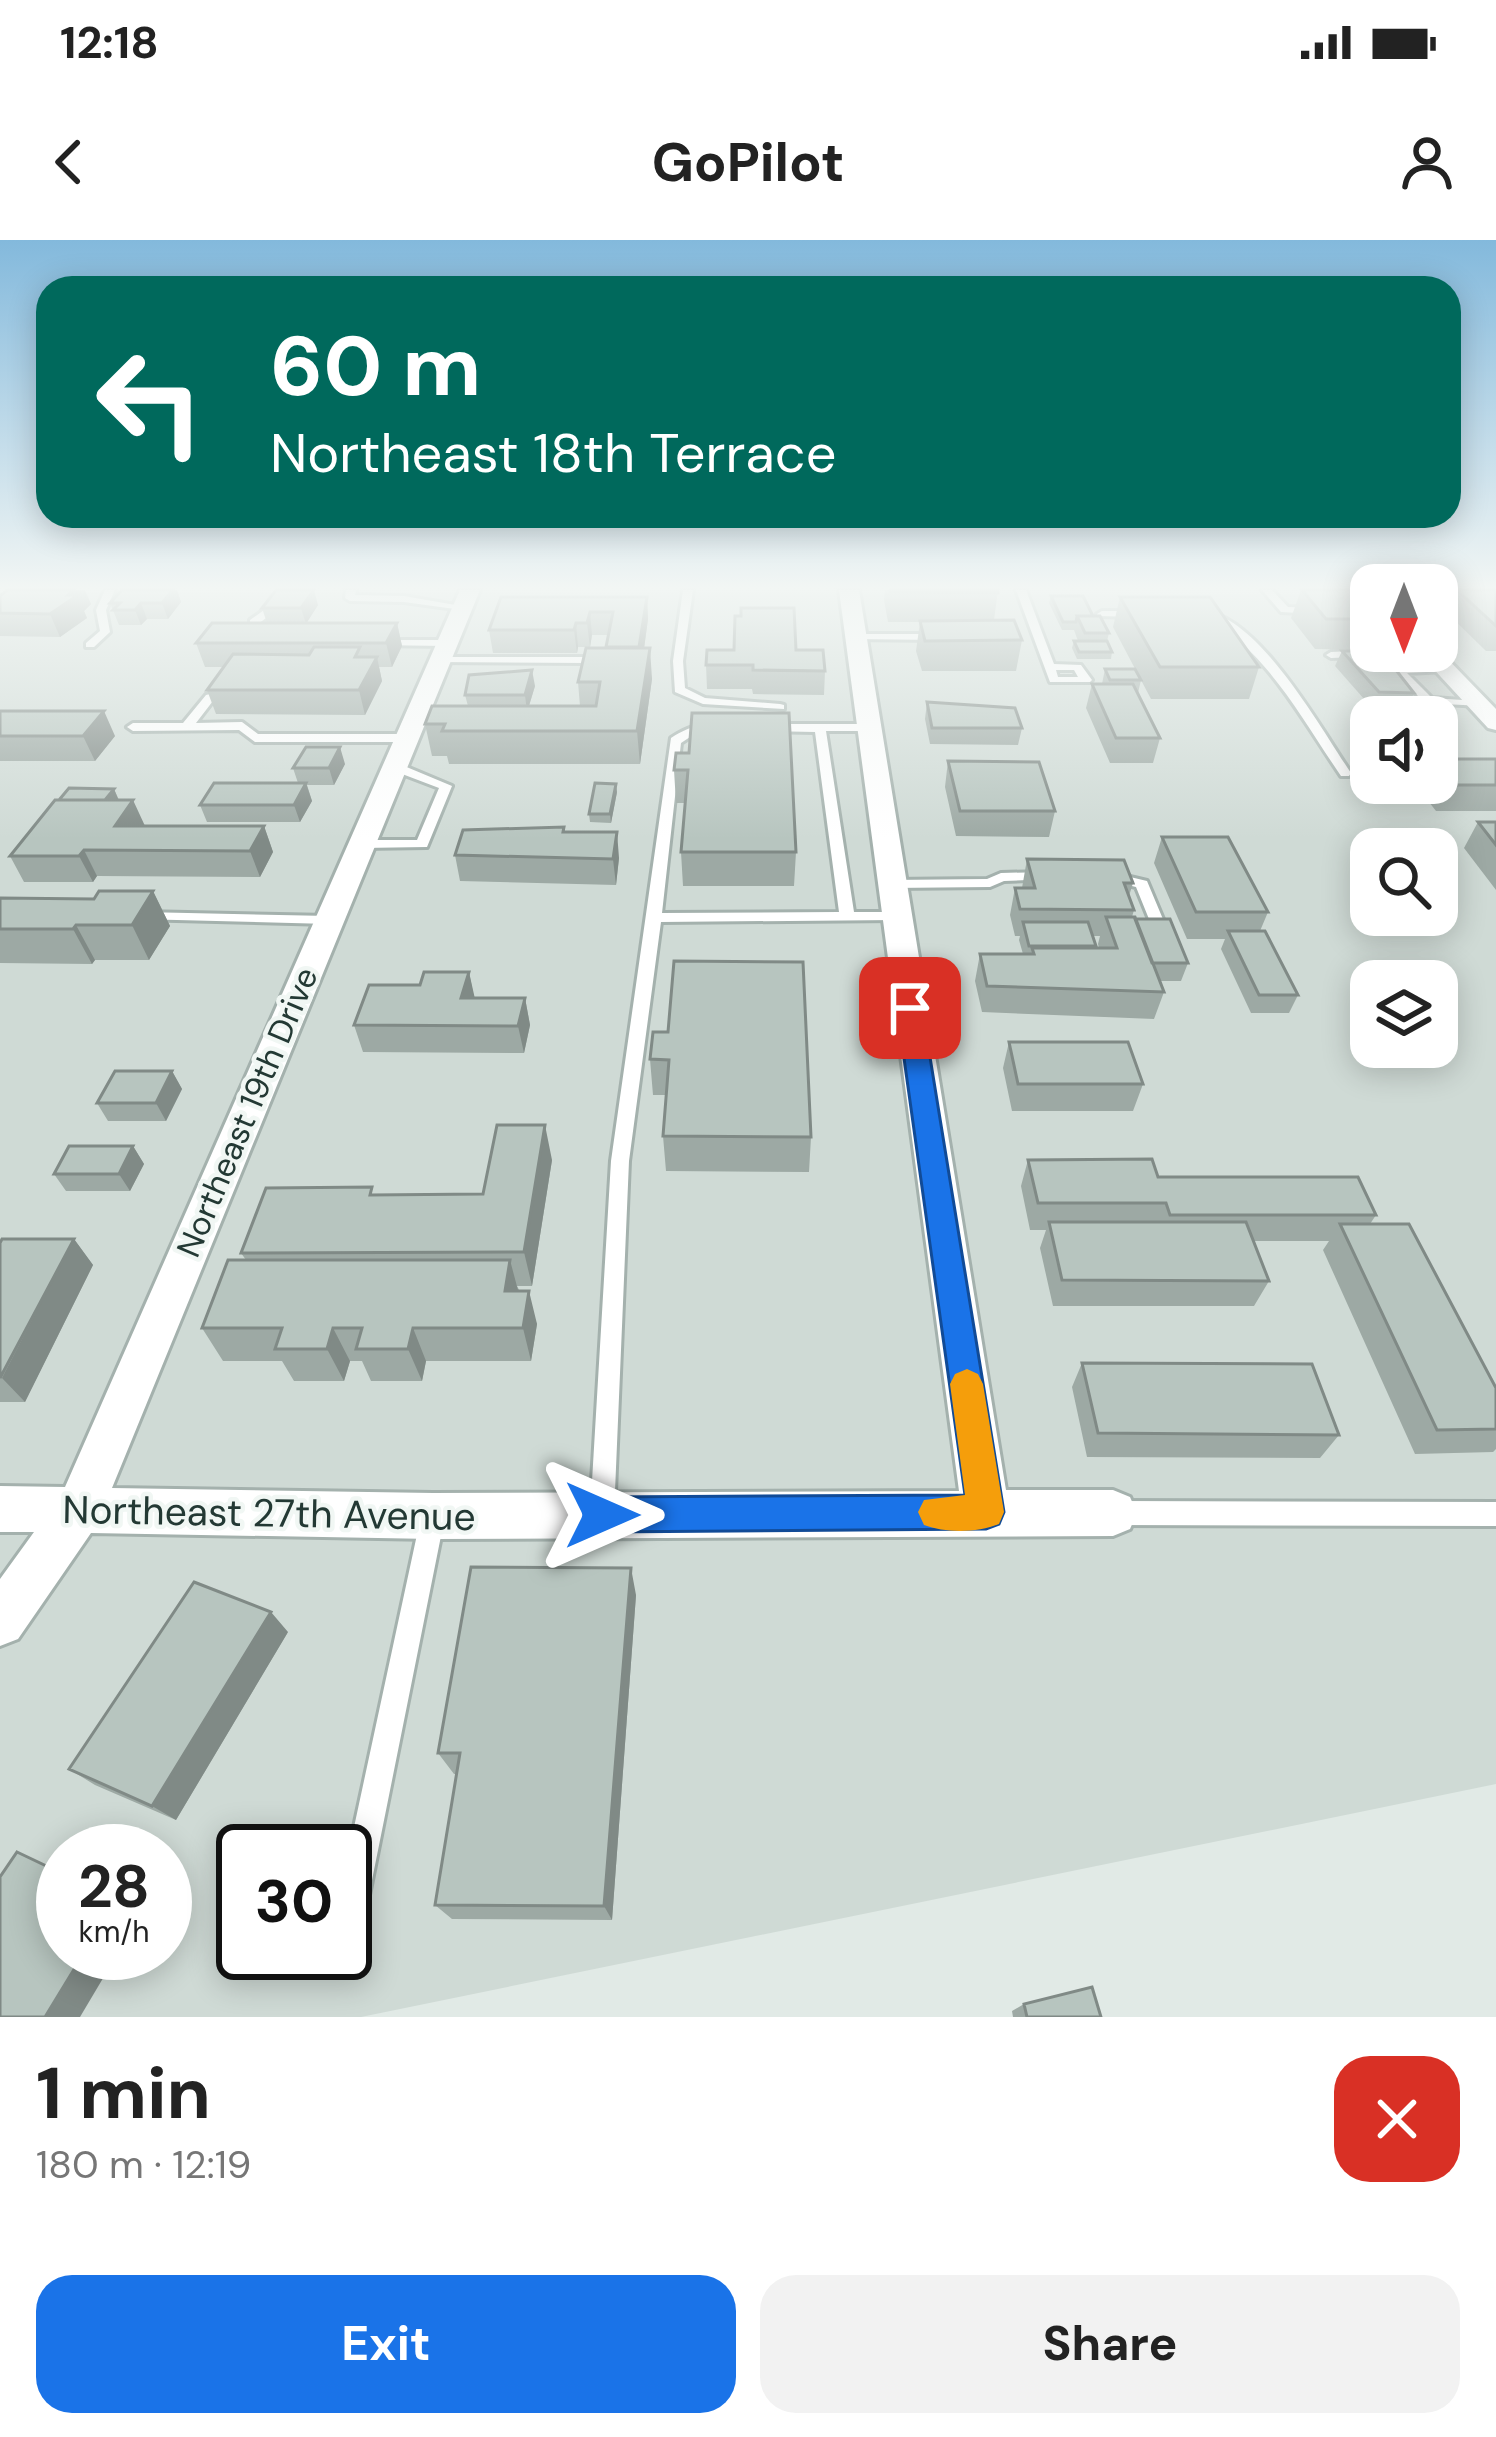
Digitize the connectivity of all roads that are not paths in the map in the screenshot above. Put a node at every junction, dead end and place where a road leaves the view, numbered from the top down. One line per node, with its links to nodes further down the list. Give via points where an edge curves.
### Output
1 (434, 673): 17 (street, Northeast 19th Drive)
2 (678, 673): 9 (lane, via 679,690 703,701)
3 (862, 673): 13 (street)
4 (1276, 673): 18 (lane)
5 (1401, 673): 8 (lane, via 1429,701)
6 (1449, 673): 8 (street)
7 (210, 697): 11 (lane)
8 (1478, 704): 10 (street)
9 (780, 706)
10 (1496, 723)
11 (188, 726): 12 (lane); 17 (lane)
12 (133, 727)
13 (870, 727): 14 (lane); 22 (street)
14 (820, 728): 16 (lane); 24 (lane)
15 (736, 729): 25 (lane, via 693,730 675,741)
16 (757, 729)
17 (399, 752): 19 (street, Northeast 19th Drive); 19 (lane, via 446,786 422,844)
18 (1345, 772)
19 (361, 844): 26 (street, Northeast 19th Drive)
20 (1071, 876): 22 (lane, via 1000,877)
21 (1094, 876): 27 (lane, via 1142,884)
22 (893, 900): 24 (lane); 30 (street)
23 (117, 916): 26 (lane)
24 (847, 916): 25 (lane)
25 (654, 918): 33 (lane, via 620,1160)
26 (329, 920): 29 (street, Northeast 19th Drive)
27 (1158, 924)
28 (0, 1509): 29 (street, Northeast 27th Avenue)
29 (79, 1510): 34 (street, Northeast 27th Avenue); 35 (street, Northeast 19th Drive)
30 (986, 1512): 31 (street, Northeast 27th Avenue); 33 (street, Northeast 27th Avenue)
31 (1113, 1513): 32 (lane)
32 (1496, 1514)
33 (602, 1515): 34 (street, Northeast 27th Avenue)
34 (433, 1516): 36 (lane)
35 (0, 1621)
36 (369, 1824)

